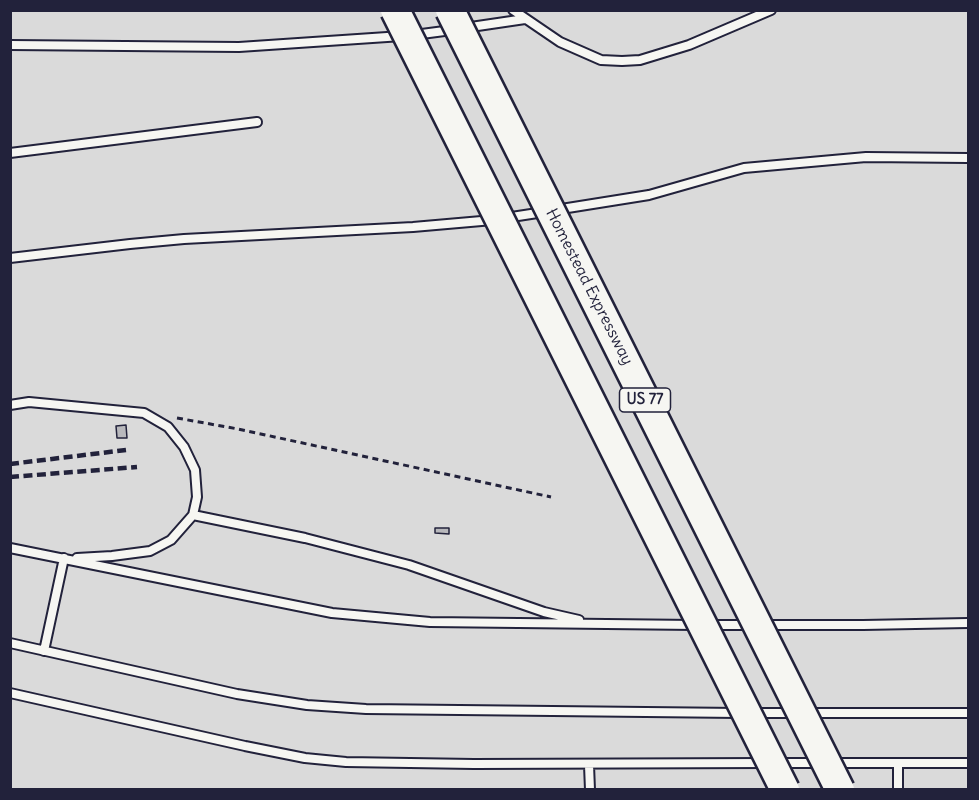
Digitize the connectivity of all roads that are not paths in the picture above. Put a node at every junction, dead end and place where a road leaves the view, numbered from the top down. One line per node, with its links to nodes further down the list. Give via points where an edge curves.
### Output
1 (395, 10): 25 (highway, US 77, bridge)
2 (450, 10): 26 (highway, Homestead Expressway / US 77, bridge)
3 (513, 10): 5 (lane)
4 (771, 10): 5 (lane, via 688,45 640,60 622,61 601,60 560,42)
5 (525, 19): 6 (lane, via 430,33 251,46)
6 (10, 45)
7 (256, 122): 8 (lane)
8 (10, 153)
9 (969, 158): 10 (lane, via 866,157 744,168 649,195 465,224 184,239)
10 (10, 258)
11 (10, 405): 12 (lane, via 29,402 144,413 168,427 195,470)
12 (194, 515): 14 (lane, via 171,540 150,551); 16 (lane, via 409,565 544,612)
13 (10, 548): 14 (lane)
14 (64, 558): 16 (lane, via 332,614 430,622); 18 (lane)
15 (969, 623): 16 (lane)
16 (597, 624)
17 (10, 643): 18 (lane)
18 (44, 651): 20 (lane, via 237,694 366,709)
19 (10, 693): 23 (lane, via 305,758)
20 (969, 713)
21 (898, 763): 22 (lane); 23 (lane); 27 (lane)
22 (969, 763)
23 (590, 765): 24 (lane)
24 (590, 789)
25 (785, 789)
26 (840, 789)
27 (898, 789)

